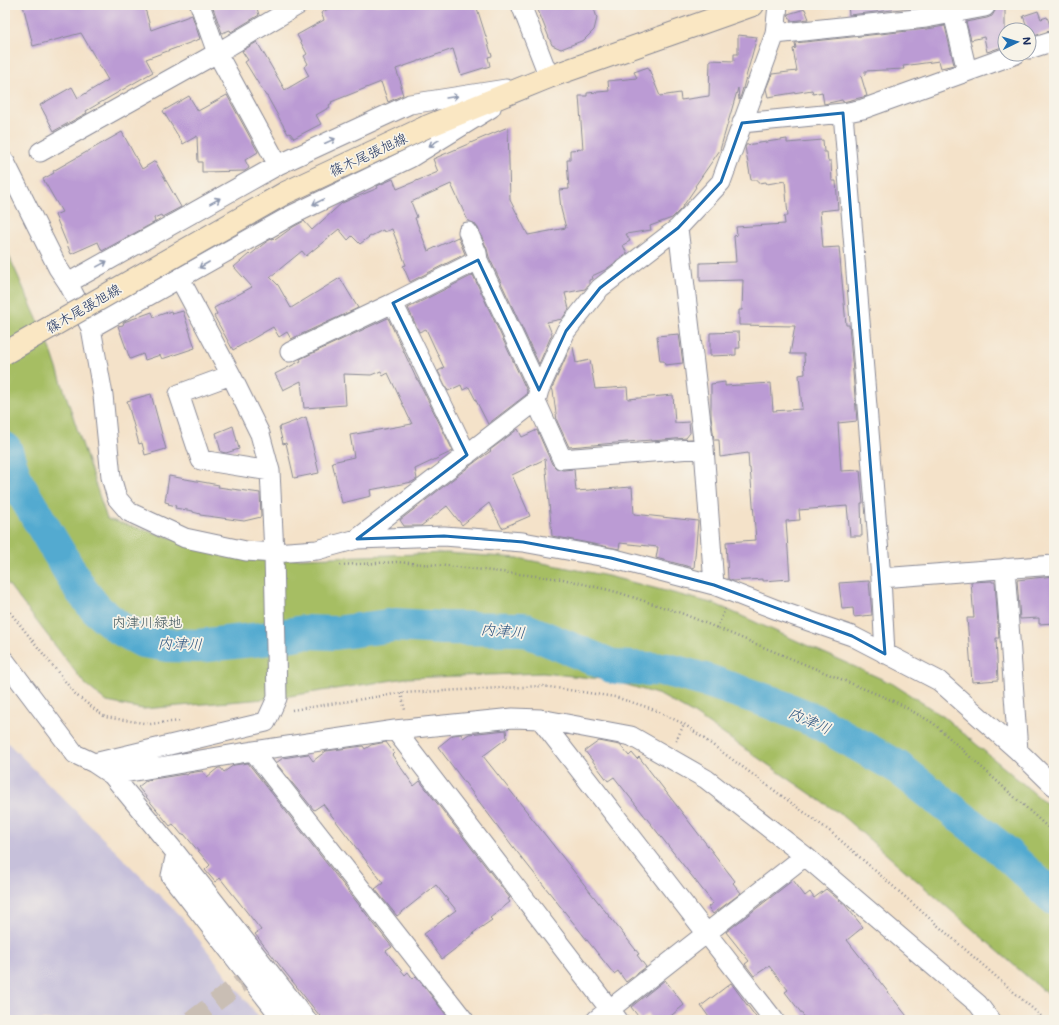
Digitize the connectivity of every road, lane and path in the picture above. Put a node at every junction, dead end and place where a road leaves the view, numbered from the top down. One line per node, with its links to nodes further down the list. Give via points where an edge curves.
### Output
1 (200, 5): 11 (street)
2 (298, 5): 11 (street)
3 (521, 5): 14 (street)
4 (753, 5): 14 (main road, 篠木尾張旭線)
5 (778, 5): 8 (street)
6 (985, 7): 7 (street)
7 (953, 13): 8 (street); 13 (street)
8 (775, 34): 17 (street)
9 (1054, 40): 10 (street)
10 (1037, 46)
11 (218, 53): 18 (street); 20 (street)
12 (997, 61): 13 (street)
13 (967, 71): 16 (street, via 863,109)
14 (549, 77): 15 (main road, 篠木尾張旭線)
15 (527, 85): 20 (street, one-way to 15, via 410,104); 24 (street, one-way to 24, via 410,158 292,215); 28 (main road, 篠木尾張旭線, bridge, via 426,127 285,193)
16 (843, 113): 17 (street); 40 (street)
17 (742, 123): 21 (street, via 721,182)
18 (40, 152)
19 (5, 162): 25 (street)
20 (278, 165): 25 (street, one-way to 20)
21 (678, 228): 31 (street, via 600,288 566,331); 32 (street)
22 (468, 232): 23 (street, via 478,252)
23 (478, 260): 26 (street); 31 (street)
24 (180, 279): 27 (street); 30 (street)
25 (68, 283): 27 (street)
26 (393, 303): 29 (street); 33 (street)
27 (91, 328): 36 (street, via 103,395 111,478 117,498 129,512 185,538)
28 (5, 352)
29 (290, 352)
30 (231, 376): 34 (street, via 260,434); 34 (street, via 179,394 201,460)
31 (537, 395): 32 (street, via 562,459); 33 (street)
32 (704, 448): 41 (street)
33 (467, 455): 35 (street)
34 (270, 471): 36 (street)
35 (357, 539): 36 (street); 41 (street, via 444,536 523,542 611,558)
36 (274, 559): 45 (street)
37 (333, 565): 54 (path, via 396,562 563,579 618,592 681,613 896,702 933,723)
38 (1054, 565): 39 (street)
39 (1005, 568): 40 (street); 50 (street)
40 (881, 578): 43 (street)
41 (714, 585): 43 (street, via 852,636)
42 (5, 606): 47 (path, via 76,695 105,717 150,724)
43 (885, 654): 50 (street, via 939,681)
44 (5, 661): 51 (street, via 75,754)
45 (274, 706): 51 (street, via 266,722); 58 (path, via 401,693 543,686 615,697 650,708 684,724 831,832)
46 (540, 719): 48 (street, via 513,718); 56 (street, via 631,736 706,779); 57 (street)
47 (182, 721)
48 (395, 730): 49 (street); 59 (street)
49 (253, 751): 52 (street); 62 (street)
50 (1018, 751): 53 (street)
51 (94, 763): 52 (street)
52 (112, 775): 55 (street)
53 (1054, 786)
54 (1054, 833)
55 (176, 853): 60 (street, via 171,876); 61 (street)
56 (805, 856): 57 (street); 64 (street, via 978,1004)
57 (706, 934): 59 (street); 63 (street)
58 (1040, 1015): 65 (path); 66 (path)
59 (608, 1016)
60 (283, 1020)
61 (307, 1020)
62 (464, 1020)
63 (774, 1020)
64 (990, 1020)
65 (1034, 1020)
66 (1043, 1020)

